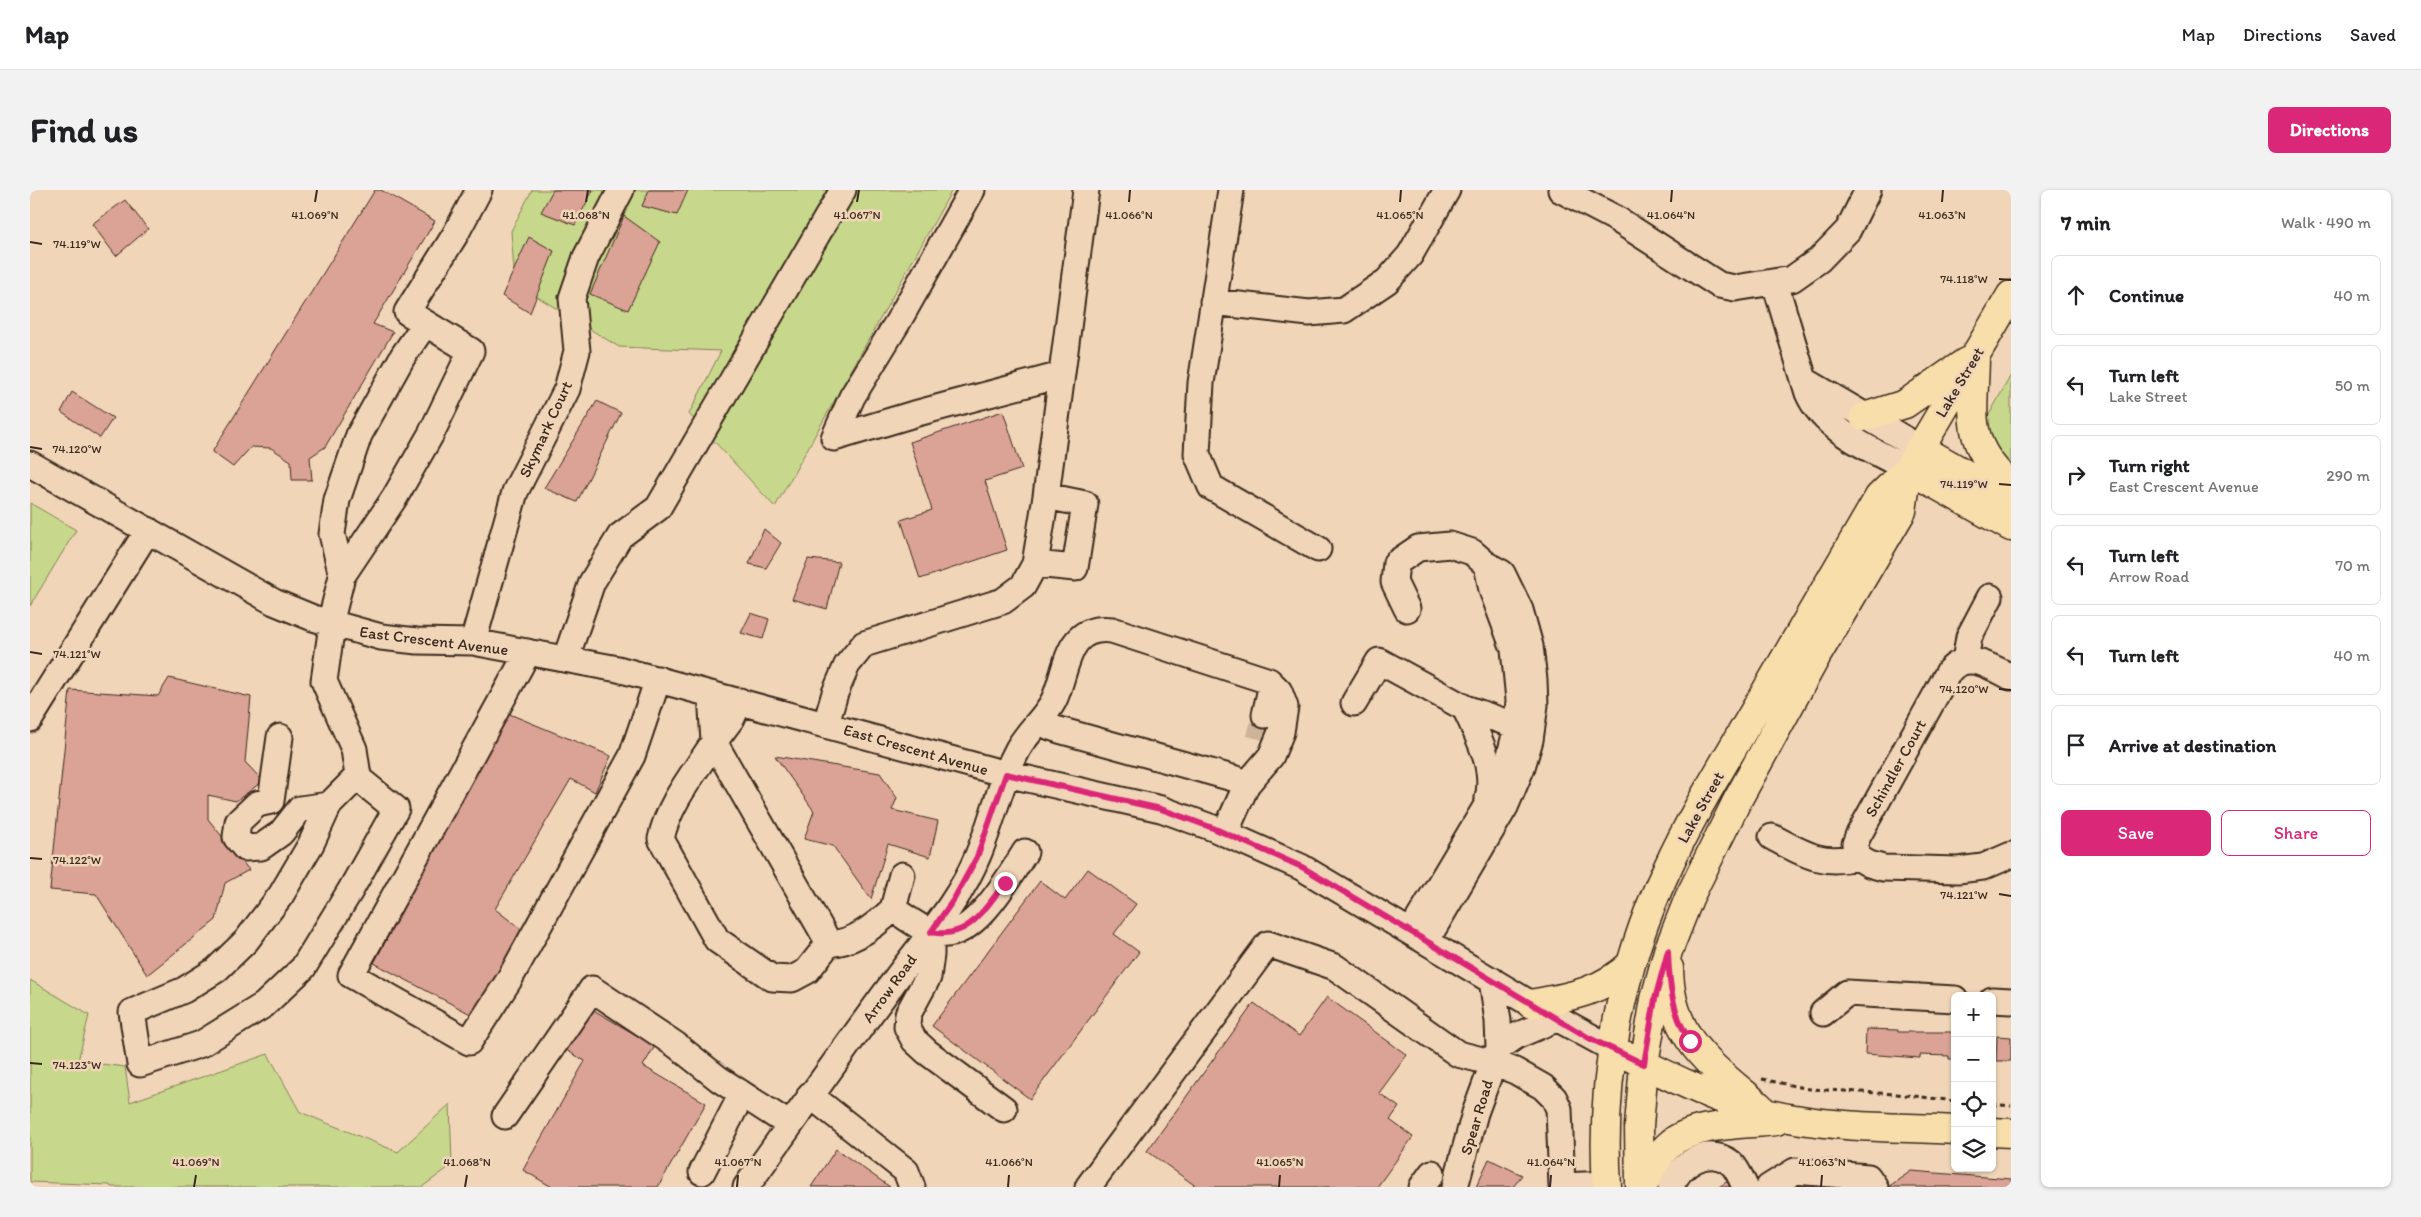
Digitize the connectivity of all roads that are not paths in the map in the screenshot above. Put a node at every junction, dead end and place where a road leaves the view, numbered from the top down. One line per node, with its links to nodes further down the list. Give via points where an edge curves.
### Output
1 (479, 190): 13 (street, via 407,312)
2 (621, 190): 33 (street, Skymark Court, via 586,257 572,298 577,352 567,389 515,492)
3 (843, 190): 35 (street, via 658,508 620,536 592,582)
4 (972, 190): 15 (street, via 900,320 852,397 834,438)
5 (1086, 190): 15 (street)
6 (1231, 190): 12 (street)
7 (1447, 190): 12 (street, via 1410,255 1387,281 1344,310 1309,312)
8 (1561, 190): 10 (street, via 1614,218 1719,285 1735,288)
9 (1868, 190): 10 (street, via 1848,230 1819,260 1792,279)
10 (1775, 283): 16 (street)
11 (2011, 295): 14 (main road, Lake Street)
12 (1213, 302): 27 (street, via 1201,383 1196,454 1211,487)
13 (425, 324): 25 (street, via 403,356 359,435 337,500); 26 (street, via 471,351 431,434)
14 (1975, 355): 17 (main road, via 1905,404); 18 (main road, Lake Street); 20 (main road, via 1973,406 1976,439 1985,458)
15 (1061, 375): 21 (street)
16 (1804, 380): 17 (street); 18 (street, via 1812,403 1841,431)
17 (1864, 417): 18 (street)
18 (1914, 458): 22 (main road); 23 (main road); 69 (main road, Lake Street, via 1902,511 1812,664 1737,801 1696,883); 70 (main road, Lake Street, via 1879,497 1697,811 1653,900)
19 (30, 464): 24 (street, East Crescent Avenue)
20 (2011, 486)
21 (1046, 496): 28 (street); 28 (street, via 1085,504 1081,531 1075,568)
22 (2011, 500)
23 (2011, 526)
24 (148, 530): 32 (street, East Crescent Avenue, via 274,602); 45 (street)
25 (332, 534): 26 (street); 29 (street)
26 (367, 540): 29 (street)
27 (1318, 549)
28 (1035, 564): 47 (street, via 1024,586 1003,601 864,644 847,665)
29 (342, 576): 32 (street)
30 (1990, 597): 36 (street, via 1969,637)
31 (1407, 609): 48 (street, via 1394,582 1396,563 1418,548 1450,545 1472,552 1486,565 1502,573 1520,610 1530,646 1535,705)
32 (331, 624): 33 (street, East Crescent Avenue, via 381,638); 53 (street, via 324,681 354,749)
33 (473, 642): 34 (street, East Crescent Avenue)
34 (528, 652): 35 (street, East Crescent Avenue); 38 (street, via 351,975 469,1042 509,980 632,756)
35 (566, 658): 38 (street, East Crescent Avenue)
36 (1965, 661): 37 (street, via 1977,661); 63 (street, Schindler Court, via 1949,671 1858,836 1855,844)
37 (2011, 677)
38 (658, 680): 40 (street, East Crescent Avenue)
39 (1272, 684): 44 (street); 46 (street, Arrow Road, via 1112,630 1097,628 1080,637 1070,651 1054,700); 54 (street, via 1280,691 1285,707 1281,732 1271,756)
40 (711, 694): 41 (street, East Crescent Avenue); 51 (street)
41 (740, 701): 47 (street, East Crescent Avenue); 51 (street)
42 (1354, 703): 43 (street, via 1379,661)
43 (1465, 708): 48 (street); 56 (street, via 1488,762 1490,789)
44 (1264, 715)
45 (30, 719)
46 (1041, 719): 52 (street, Arrow Road, via 1028,732); 54 (street, via 1059,730 1236,778)
47 (826, 724): 52 (street, East Crescent Avenue)
48 (1524, 729): 56 (street, via 1499,785); 67 (street, via 1522,767 1506,806)
49 (280, 738): 55 (street)
50 (1259, 739): 54 (street)
51 (714, 742): 68 (street); 68 (street, via 681,794 664,826 661,839 717,940 772,978 792,979 807,972)
52 (1006, 774): 59 (street, East Crescent Avenue, via 1161,809); 66 (street, Arrow Road, via 977,857)
53 (358, 776): 57 (street); 57 (street, via 396,808 304,968 264,1005 201,1044 140,1064 132,1012 184,990 216,970 246,941 281,896)
54 (1252, 778): 59 (street)
55 (271, 801): 58 (street); 58 (street, via 257,804 238,822 236,837 245,848 261,847 282,833)
56 (1486, 805): 67 (street)
57 (329, 806): 58 (street, via 300,809)
58 (290, 823)
59 (1225, 833): 67 (street, East Crescent Avenue, via 1302,867)
60 (1772, 837): 63 (street, via 1814,858 1833,862)
61 (1025, 852): 66 (street, via 973,922 958,932)
62 (2011, 855): 63 (street, via 1983,867 1958,870 1875,867)
63 (1857, 858)
64 (902, 875): 65 (street)
65 (893, 909): 66 (street); 68 (street, via 841,944)
66 (931, 932): 82 (street, Arrow Road); 83 (street, via 928,977 908,1014 907,1027 914,1040 927,1052)
67 (1418, 936): 71 (street, East Crescent Avenue)
68 (829, 943)
69 (1668, 951): 80 (main road, Lake Street, via 1655,999); 84 (main road, via 1671,992 1684,1032 1706,1061)
70 (1631, 964): 75 (main road, via 1613,980 1590,991); 78 (main road, Lake Street)
71 (1492, 980): 75 (street, East Crescent Avenue); 79 (street, via 1498,1022)
72 (1951, 999): 76 (street, via 1847,993)
73 (1996, 1000): 74 (street)
74 (2011, 1001)
75 (1531, 1004): 77 (street, East Crescent Avenue)
76 (1823, 1013)
77 (1556, 1019): 78 (street, East Crescent Avenue); 79 (street, via 1516,1036)
78 (1613, 1049): 80 (main road, East Crescent Avenue); 94 (main road, Lake Street, via 1607,1111)
79 (1496, 1056): 93 (street, via 1554,1098 1558,1109); 97 (street, via 1458,1054 1335,967 1268,944); 98 (street, Spear Road, via 1475,1113)
80 (1644, 1064): 84 (main road, East Crescent Avenue, via 1709,1094); 99 (main road, Lake Street, via 1639,1126)
81 (742, 1094): 85 (street, via 592,989); 87 (street); 91 (street)
82 (810, 1095): 87 (street, Arrow Road); 96 (street, via 906,1171)
83 (1004, 1109)
84 (1767, 1114): 86 (main road, East Crescent Avenue)
85 (505, 1116)
86 (1794, 1119): 88 (main road, East Crescent Avenue); 99 (main road, via 1690,1133 1670,1144)
87 (790, 1125): 95 (street, Arrow Road)
88 (1951, 1130)
89 (1996, 1132): 90 (main road)
90 (2011, 1133)
91 (702, 1172)
92 (1743, 1182): 100 (street, via 1731,1163 1704,1157 1690,1160 1674,1177)
93 (1562, 1186): 94 (street)
94 (1607, 1186)
95 (746, 1187)
96 (912, 1187)
97 (1088, 1187)
98 (1455, 1187)
99 (1641, 1187)
100 (1671, 1187)
101 (1769, 1187): 102 (street, via 1795,1171 1868,1177)
102 (1875, 1187)

